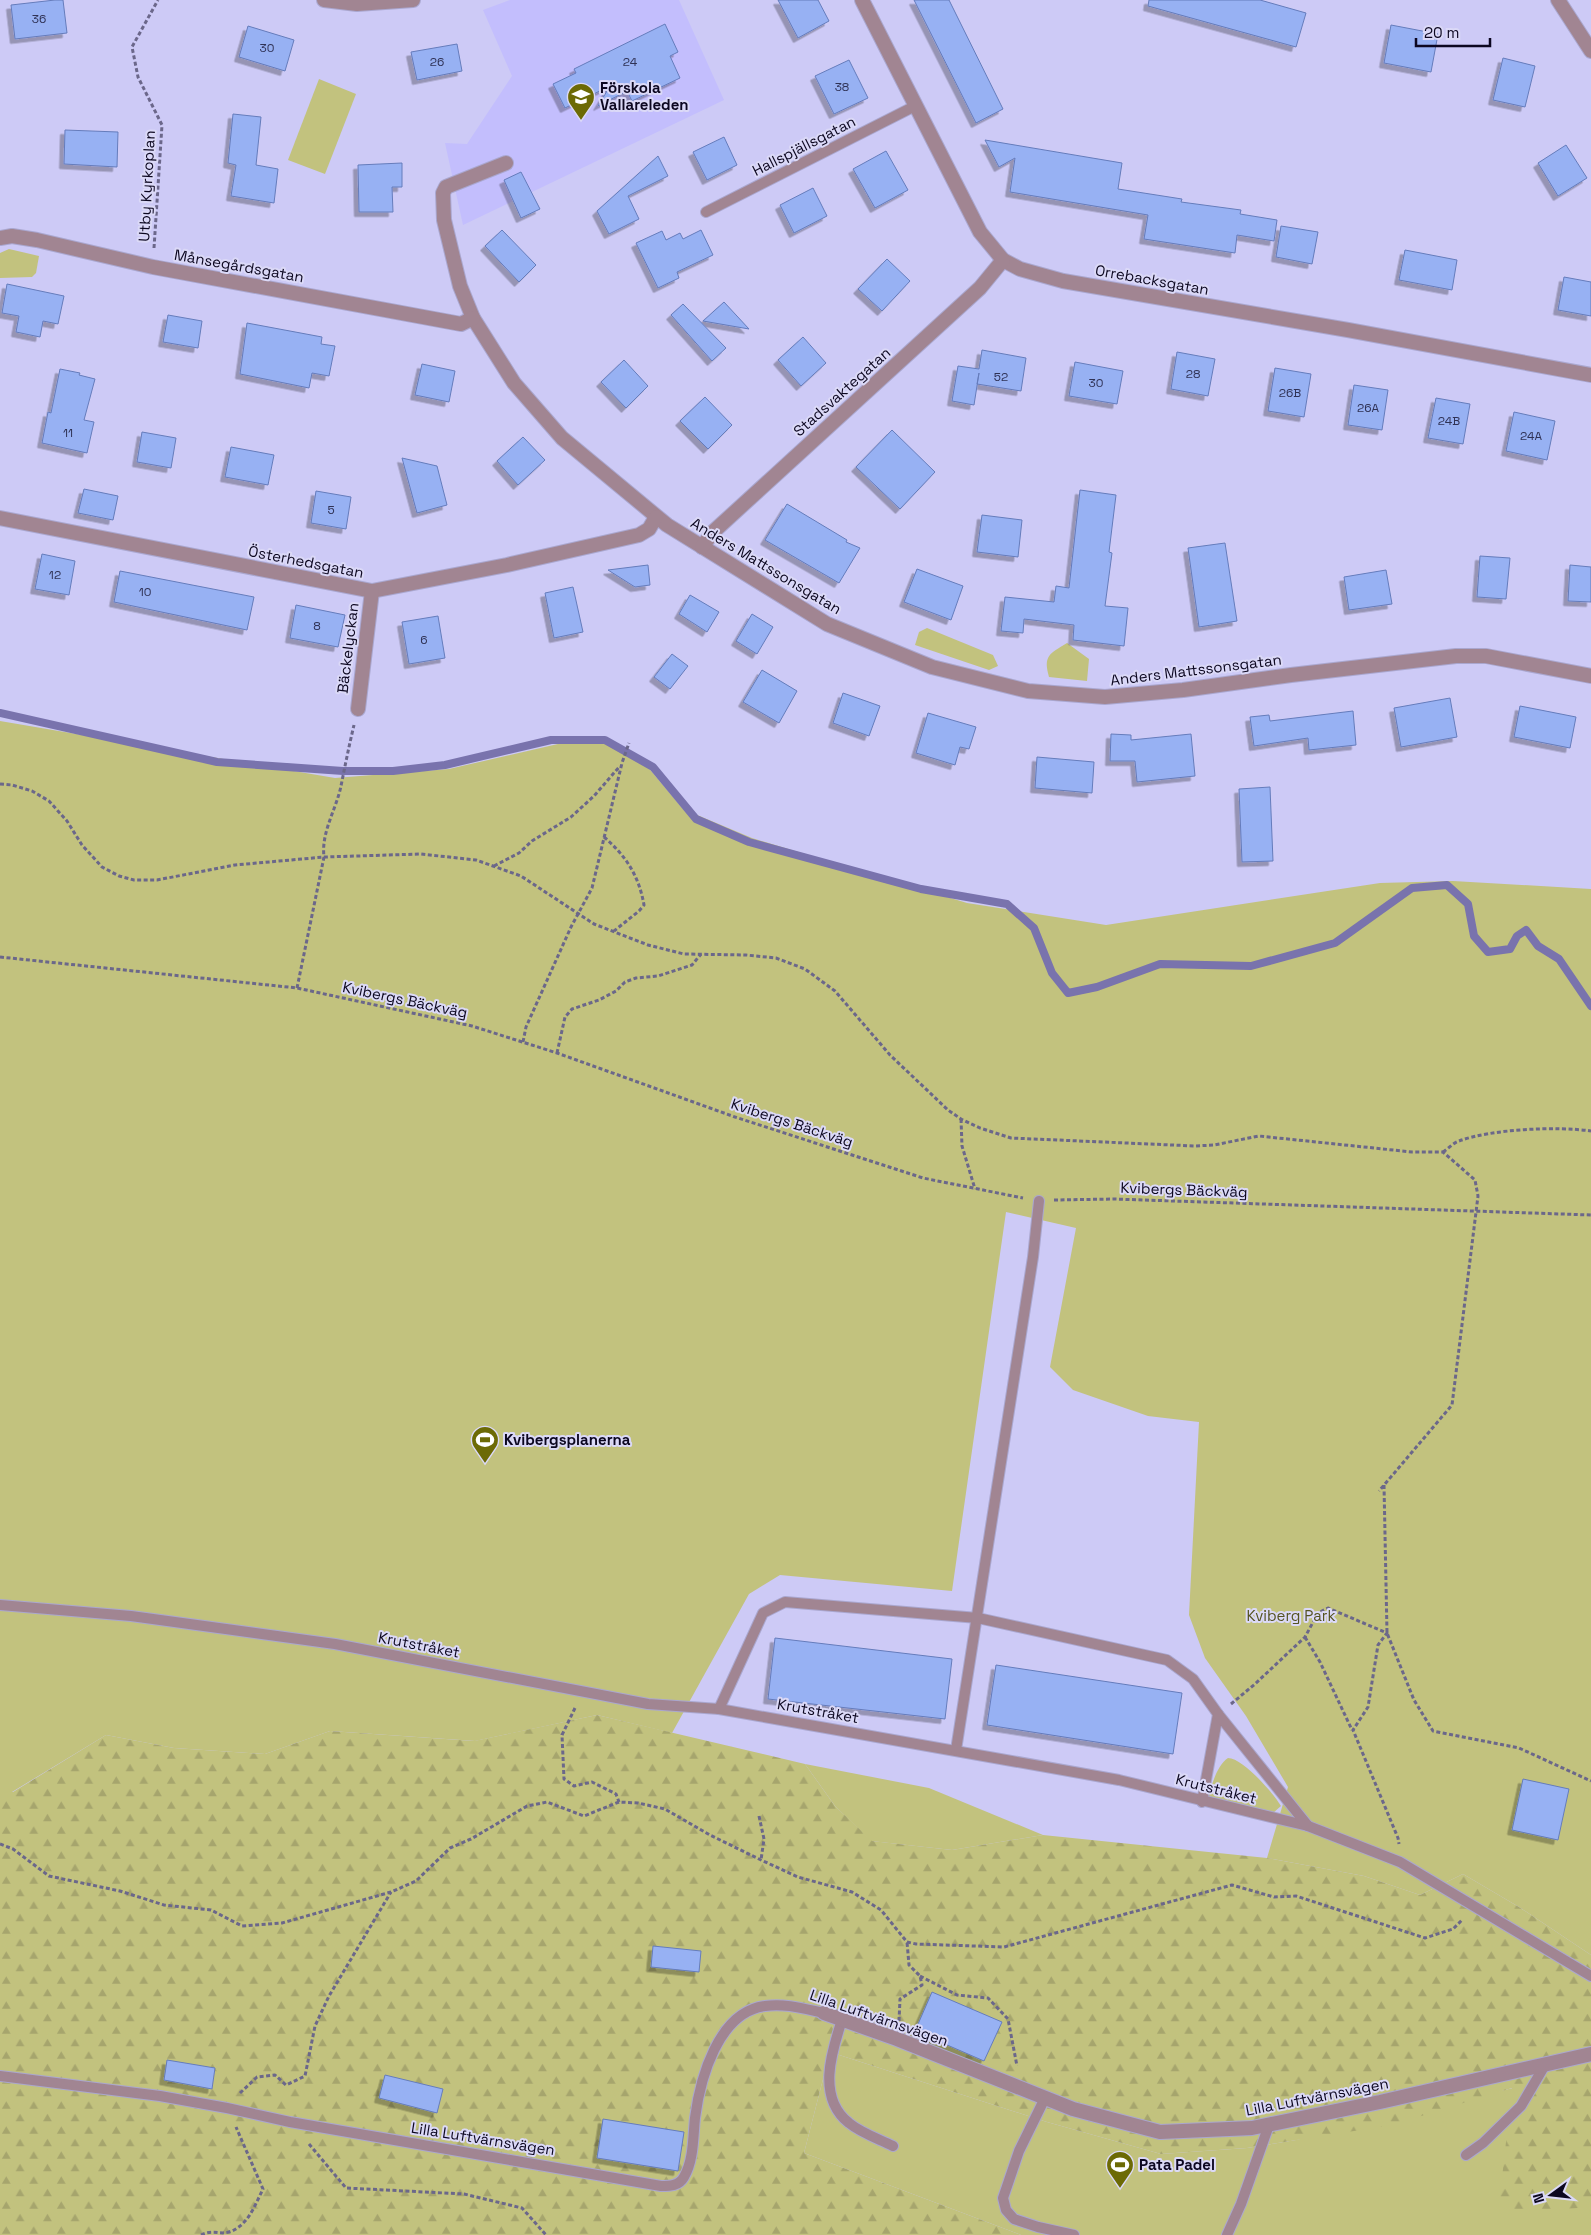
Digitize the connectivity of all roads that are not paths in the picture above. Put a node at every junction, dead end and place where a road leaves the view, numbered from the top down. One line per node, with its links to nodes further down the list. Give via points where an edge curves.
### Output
1 (324, 0): 2 (street, via 356,4)
2 (413, 0)
3 (862, 0): 6 (street, Orrebacksgatan)
4 (1558, 0): 5 (street)
5 (1591, 52)
6 (915, 106): 8 (lane, Hallspjällsgatan); 10 (street, Orrebacksgatan, via 980,232)
7 (506, 163): 11 (street, Anders Mattssonsgatan, via 446,187 443,194 450,247)
8 (706, 212)
9 (0, 238): 11 (street, Månsegårdsgatan, via 12,236 37,240 153,267 461,324)
10 (1003, 260): 12 (street, Orrebacksgatan, via 1020,269 1063,281); 15 (street, Stadsvaktegatan, via 980,288 713,532)
11 (472, 318): 13 (street, Anders Mattssonsgatan, via 514,383 562,438)
12 (1591, 375)
13 (656, 517): 15 (street, Anders Mattssonsgatan); 16 (street, Österhedsgatan, via 649,529 639,535)
14 (0, 518): 16 (street, Österhedsgatan)
15 (702, 547): 17 (street, Anders Mattssonsgatan, via 827,624 932,667 1028,691 1115,696 1469,656 1486,656)
16 (372, 591): 18 (street, Bäckelyckan)
17 (1591, 676)
18 (358, 709)
19 (1039, 1200): 21 (lane)
20 (0, 1605): 22 (lane, Krutstråket, via 131,1616 335,1644 648,1704)
21 (978, 1618): 22 (lane, via 785,1602 763,1613); 23 (lane, via 1167,1660 1193,1680); 24 (lane)
22 (720, 1709): 24 (lane, Krutstråket)
23 (1218, 1714): 25 (lane); 26 (lane)
24 (956, 1750): 25 (lane, Krutstråket, via 1119,1780)
25 (1202, 1802): 26 (lane, Krutstråket)
26 (1308, 1826): 27 (lane, Krutstråket, via 1400,1862)
27 (1591, 1976)
28 (824, 2014): 29 (street, Lilla Luftvärnsvägen); 32 (lane, Lilla Luftvärnsvägen, via 783,2004 762,2006 744,2014 726,2030 706,2066 691,2156 684,2178 675,2186 290,2122 160,2096)
29 (842, 2020): 33 (street, Lilla Luftvärnsvägen); 35 (lane, via 829,2068 829,2090 834,2105 850,2124)
30 (1591, 2054): 31 (street, Lilla Luftvärnsvägen)
31 (1545, 2065): 34 (street, Lilla Luftvärnsvägen); 36 (lane, via 1522,2106)
32 (0, 2076)
33 (1045, 2098): 34 (street, Lilla Luftvärnsvägen, via 1073,2109 1160,2132); 37 (lane, via 1019,2151 1003,2198 1006,2210 1014,2219)
34 (1269, 2125): 38 (lane)
35 (893, 2146)
36 (1466, 2155)
37 (1074, 2235)
38 (1227, 2235)

